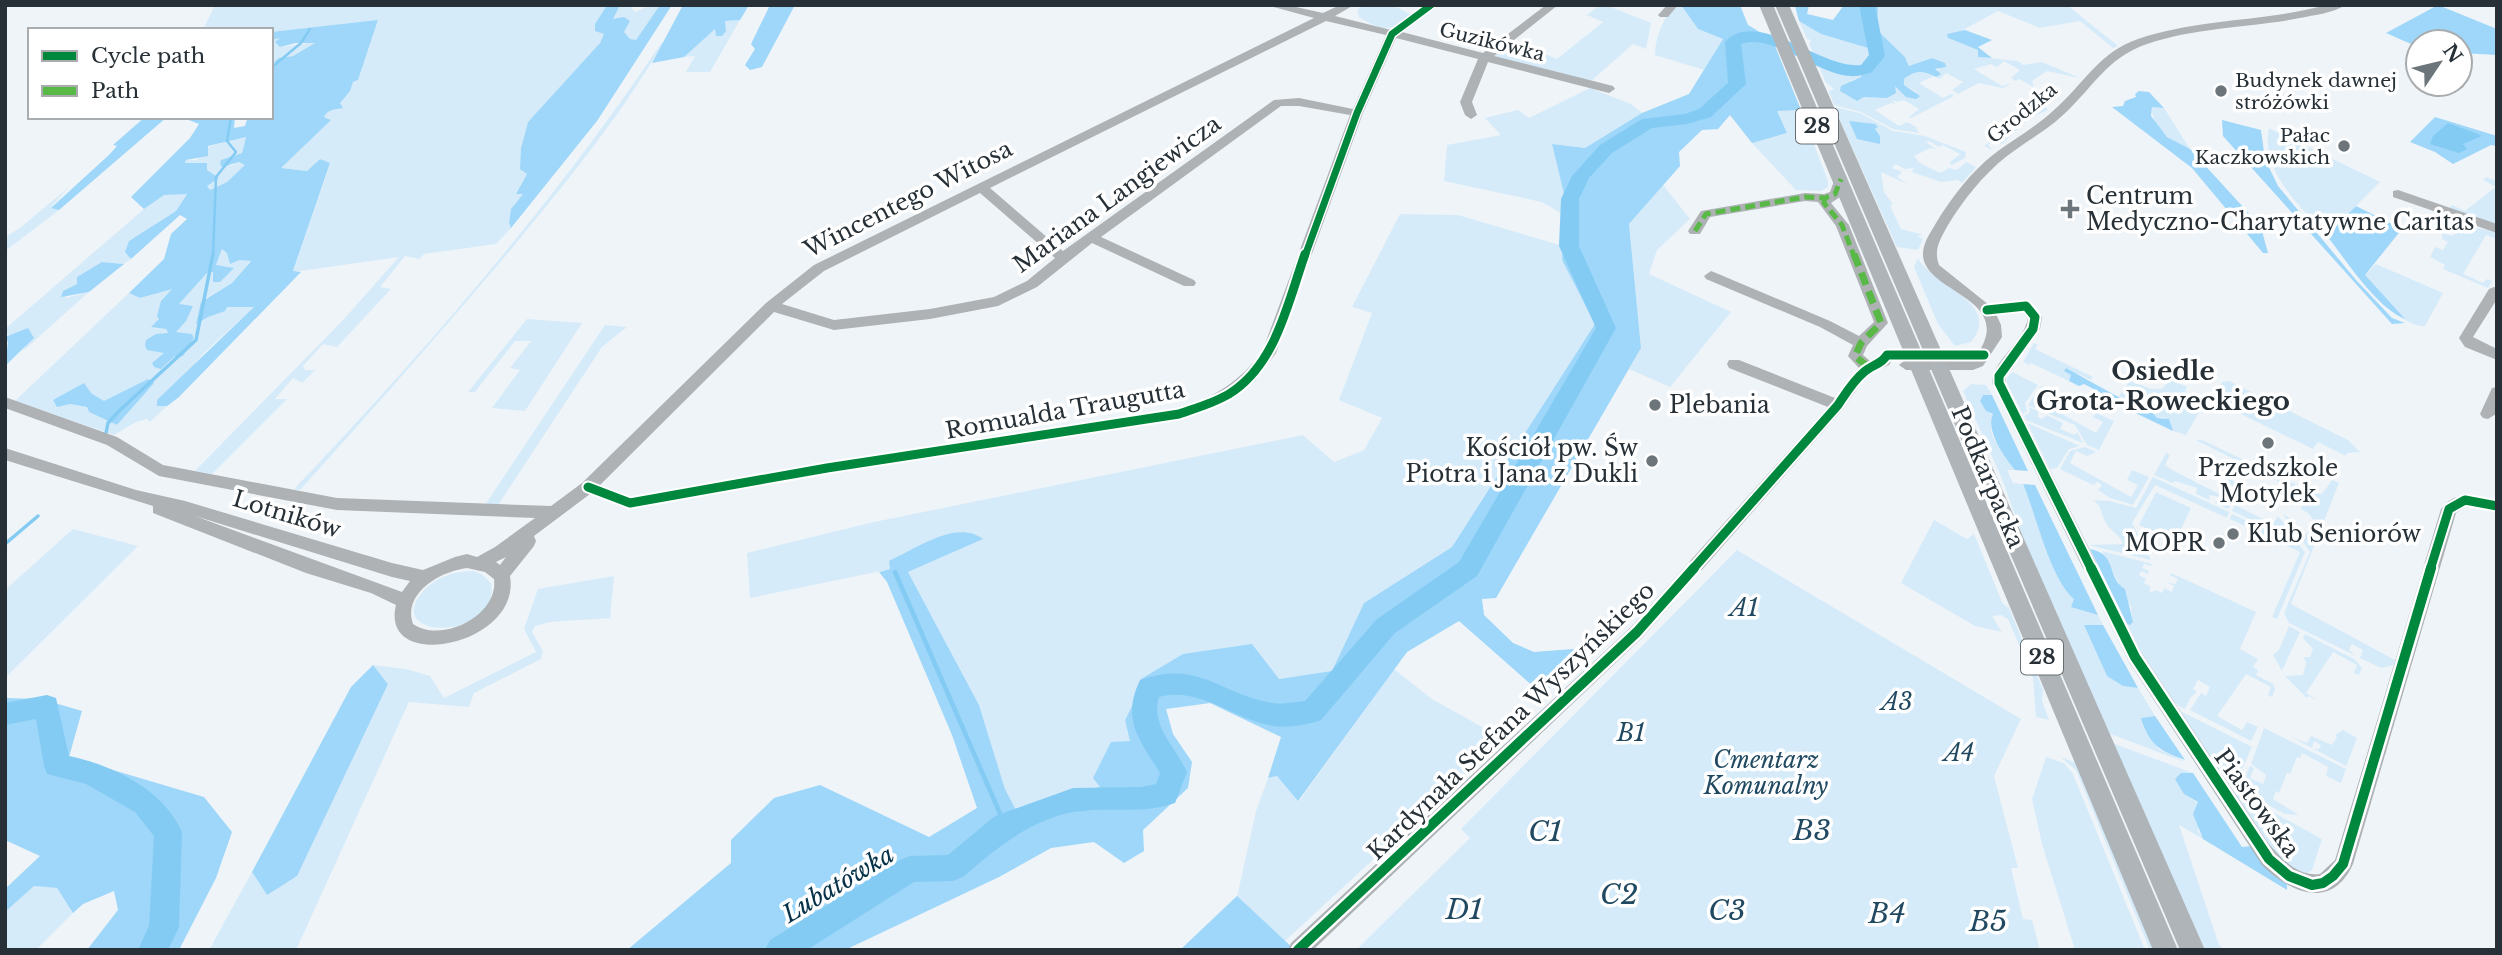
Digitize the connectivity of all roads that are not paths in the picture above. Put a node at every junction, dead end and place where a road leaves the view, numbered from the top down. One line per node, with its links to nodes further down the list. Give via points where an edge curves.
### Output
1 (1271, 5): 10 (street, Guzikówka)
2 (1430, 5): 12 (street, Romualda Traugutta)
3 (1552, 5): 14 (street)
4 (1672, 5): 9 (street)
5 (1766, 5): 19 (main road, Podkarpacka / 28)
6 (1782, 5): 13 (main road, Podkarpacka / 28)
7 (2340, 5): 31 (street, Grodzka, via 2279,19 2167,34 2101,63 2064,108 1998,157 1965,190 1931,243 1933,267)
8 (1348, 6): 10 (street, Wincentego Witosa); 11 (street, via 1348,15)
9 (1664, 15)
10 (1327, 16): 11 (street, Guzikówka); 20 (street, Wincentego Witosa)
11 (1355, 22): 12 (street, Guzikówka)
12 (1392, 34): 14 (street, Guzikówka); 17 (street, Romualda Traugutta)
13 (1796, 38): 15 (main road, Podkarpacka / 28)
14 (1484, 58): 16 (street, Guzikówka); 18 (street, via 1466,102)
15 (1815, 82): 34 (main road, Podkarpacka / 28)
16 (1609, 89)
17 (1357, 113): 25 (street, Mariana Langiewicza, via 1299,102 1278,103); 42 (street, Romualda Traugutta, via 1269,353 1251,379 1218,401 1179,414 630,503)
18 (1471, 115)
19 (1840, 179): 22 (street, via 1835,194); 34 (main road, Podkarpacka / 28)
20 (980, 187): 26 (street); 30 (street, Wincentego Witosa, via 819,268)
21 (2398, 194): 23 (street)
22 (1825, 198): 24 (street, via 1804,197 1706,214); 32 (street, via 1824,203 1842,225 1881,323)
23 (2497, 229)
24 (1695, 231)
25 (1093, 238): 26 (street, Mariana Langiewicza); 28 (street)
26 (1063, 258): 30 (street, Mariana Langiewicza, via 1031,284 998,301 930,314 834,325)
27 (1711, 276): 32 (street)
28 (1189, 283)
29 (2496, 291): 33 (street, via 2466,338)
30 (771, 306): 42 (street, Wincentego Witosa)
31 (1987, 310): 34 (street, via 1994,335 1980,363); 44 (street, Piastowska, via 2026,306 2036,324 1999,376 1999,383 2135,657 2261,849 2281,872 2302,884 2333,877 2346,856 2449,509 2465,499)
32 (1861, 343): 36 (street, via 1855,356)
33 (2497, 355)
34 (1926, 360): 36 (street); 51 (main road, Podkarpacka / 28); 52 (main road, Podkarpacka / 28)
35 (1734, 364): 39 (street)
36 (1876, 364): 39 (street, Kardynała Stefana Wyszyńskiego, via 1852,382)
37 (2497, 392): 40 (street)
38 (5, 402): 45 (street, via 112,441 159,470 337,503)
39 (1838, 405): 50 (street, Kardynała Stefana Wyszyńskiego, via 1637,632)
40 (2488, 414)
41 (5, 454): 43 (street, Lotników)
42 (588, 487): 45 (street, Wincentego Witosa)
43 (136, 496): 48 (street, Lotników); 49 (street, Lotników, via 164,511)
44 (2497, 506)
45 (552, 515): 46 (street, Wincentego Witosa); 47 (street, Wincentego Witosa)
46 (481, 562): 47 (street); 48 (street, via 453,563)
47 (501, 575): 49 (street, via 502,597 495,609 470,630 453,636 422,638 411,632 403,624)
48 (424, 577): 49 (street)
49 (404, 601)
50 (1298, 950)
51 (2165, 950)
52 (2193, 950)

